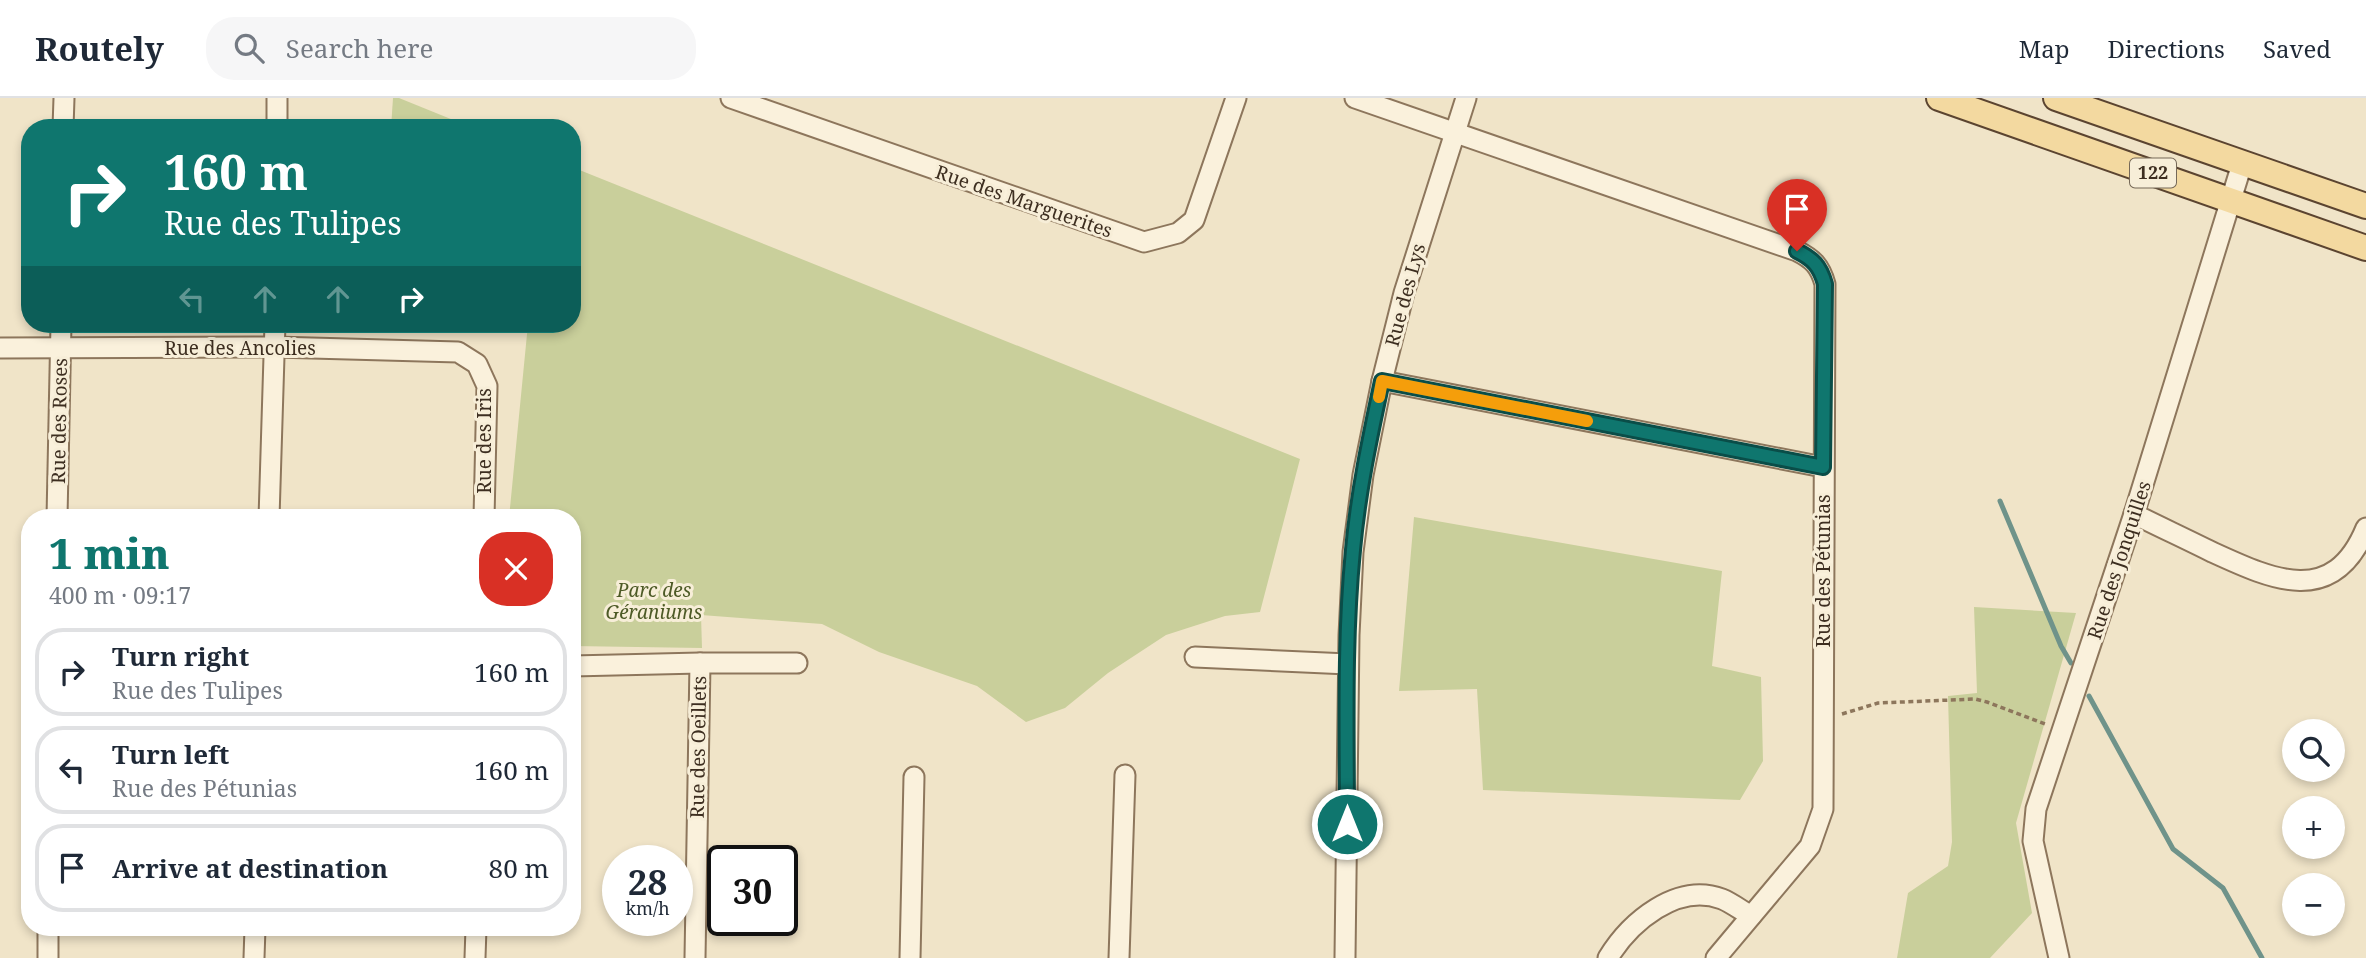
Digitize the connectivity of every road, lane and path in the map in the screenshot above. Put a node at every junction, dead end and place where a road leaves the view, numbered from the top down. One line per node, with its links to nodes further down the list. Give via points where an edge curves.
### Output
1 (64, 98): 9 (street)
2 (277, 98): 10 (street)
3 (731, 98): 4 (street, Rue des Marguerites, via 1144,242 1178,233 1194,220)
4 (1236, 98)
5 (1355, 98): 11 (street, Rue des Pétunias)
6 (1466, 98): 11 (street, Rue des Lys)
7 (1939, 98): 13 (main road, 122)
8 (2056, 98): 12 (main road, 122)
9 (63, 119)
10 (277, 119)
11 (1453, 133): 22 (street, Rue des Lys); 23 (street, Rue des Pétunias, via 1812,258 1825,284)
12 (2242, 164): 13 (street, Rue des Jonquilles); 14 (main road, 122)
13 (2231, 201): 15 (main road, 122); 27 (street, Rue des Jonquilles)
14 (2366, 206)
15 (2366, 248)
16 (61, 333): 20 (street, Rue des Roses)
17 (275, 333): 18 (street)
18 (275, 347): 20 (street, Rue des Ancolies); 21 (street, Rue des Ancolies, via 458,352); 25 (street)
19 (0, 348): 20 (street, Rue des Ancolies)
20 (60, 348): 24 (street, Rue des Roses)
21 (477, 365): 26 (street, Rue des Iris, via 486,386)
22 (1382, 381): 23 (street); 32 (street, Rue des Lys, via 1353,552)
23 (1823, 467): 34 (street, Rue des Pétunias)
24 (57, 509)
25 (269, 509)
26 (484, 509)
27 (2134, 514): 28 (street, via 2252,571 2298,581 2317,579 2341,567 2358,548); 35 (street, Rue des Jonquilles)
28 (2366, 528)
29 (1195, 657): 32 (street)
30 (700, 663): 31 (street); 33 (street); 45 (street, Rue des Oeillets)
31 (797, 663)
32 (1348, 664): 48 (street, Rue des Lys)
33 (581, 666)
34 (1823, 721): 35 (path, via 1878,703 1975,699); 38 (street, Rue des Pétunias, via 1823,809 1818,826 1810,846)
35 (2063, 731): 51 (street, Rue des Jonquilles, via 2036,810 2033,841)
36 (1125, 775): 47 (street)
37 (914, 777): 46 (street)
38 (1751, 916): 49 (street, via 1722,899 1702,895 1675,900 1647,914); 50 (street, Rue des Pétunias)
39 (48, 936): 42 (street)
40 (255, 936): 43 (street)
41 (476, 936): 44 (street)
42 (48, 958)
43 (254, 958)
44 (475, 958)
45 (695, 958)
46 (910, 958)
47 (1119, 958)
48 (1345, 958)
49 (1608, 958)
50 (1716, 958)
51 (2059, 958)

